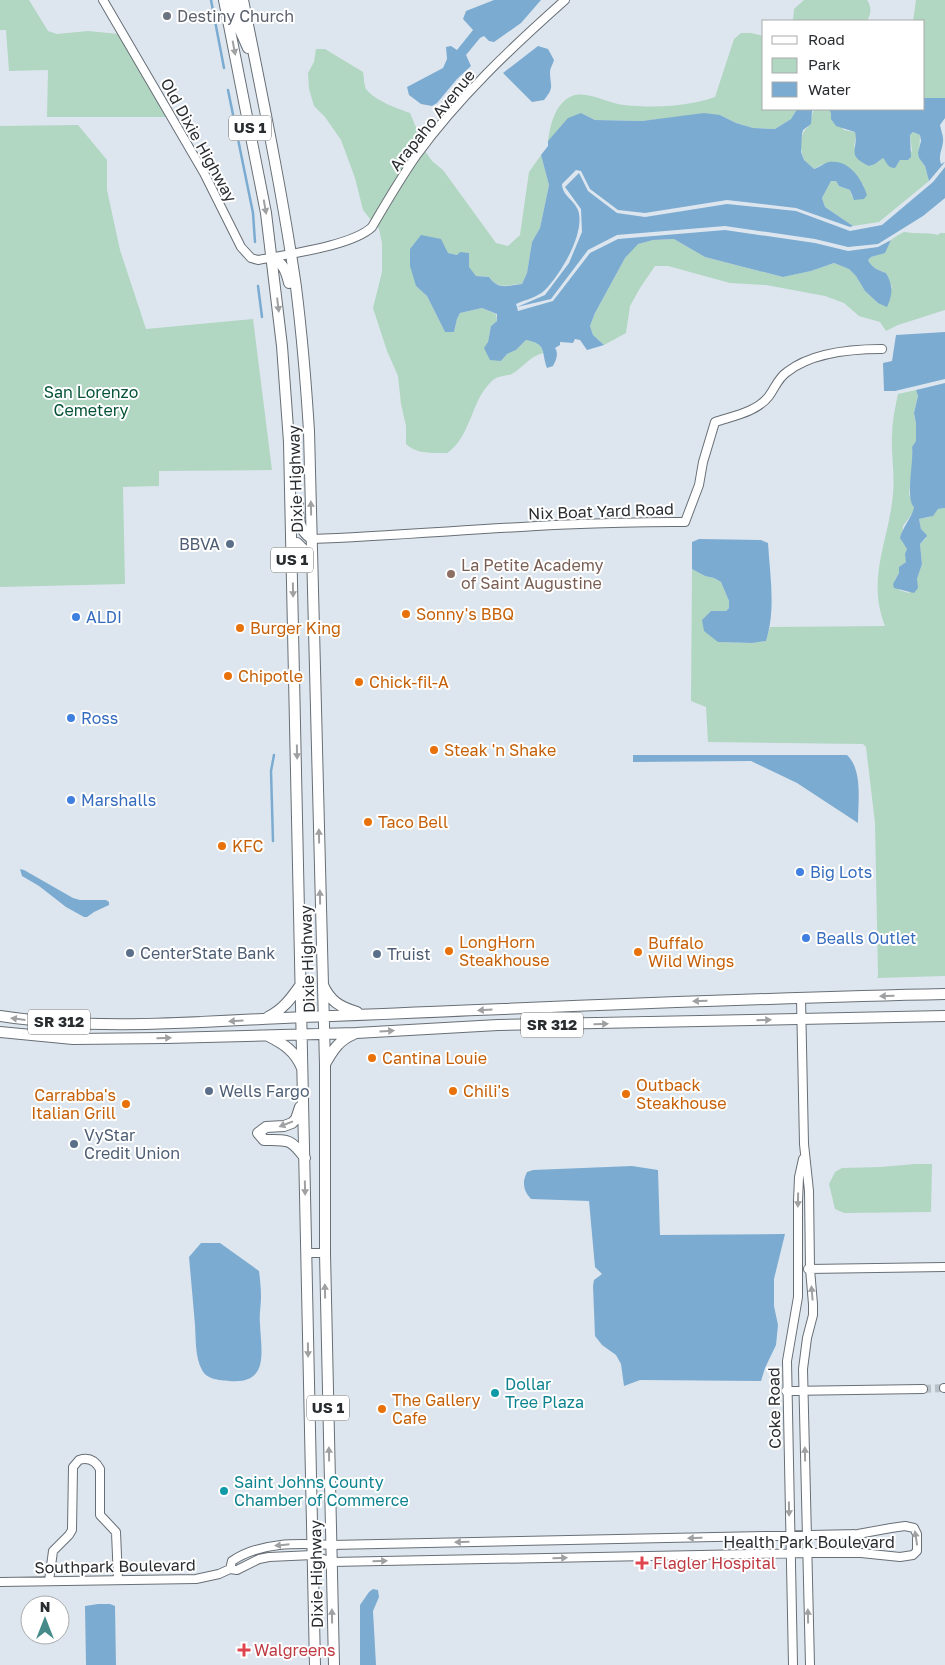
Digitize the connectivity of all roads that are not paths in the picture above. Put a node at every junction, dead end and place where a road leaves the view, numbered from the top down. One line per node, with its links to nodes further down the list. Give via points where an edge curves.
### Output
1 (103, 0): 10 (street, Old Dixie Highway, via 204,173 241,247 251,258)
2 (224, 0): 10 (main road, US 1, one-way to 10, via 266,213)
3 (234, 0): 7 (main road, via 240,30)
4 (243, 0): 7 (main road, US 1)
5 (250, 0): 8 (main road, via 264,79)
6 (565, 0): 9 (street, Arapaho Avenue, via 496,64 453,111 416,156 372,227 345,241)
7 (256, 65): 8 (main road, US 1)
8 (263, 100): 9 (main road, US 1)
9 (290, 253): 10 (street, Old Dixie Highway); 13 (main road, Dixie Highway / US 1, via 306,385)
10 (271, 257): 12 (main road, Dixie Highway / US 1, one-way to 12); 13 (main road, via 285,268 289,285 298,358 306,480)
11 (882, 348): 14 (street, Nix Boat Yard Road, via 854,349 800,363 785,372 760,406 715,422 699,485 685,522 605,522)
12 (288, 421): 14 (main road, via 294,446 299,521 302,530); 16 (main road, Dixie Highway / US 1)
13 (311, 489): 14 (main road, Dixie Highway / US 1, one-way to 13)
14 (312, 539): 15 (main road); 17 (main road, Dixie Highway / US 1)
15 (297, 543): 16 (main road); 17 (main road, via 306,552 309,678)
16 (292, 560): 18 (main road, Dixie Highway / US 1, one-way to 18)
17 (316, 690): 19 (main road, Dixie Highway / US 1, one-way to 17)
18 (302, 982): 27 (main road, Dixie Highway / US 1); 28 (main road, via 284,1006)
19 (322, 982): 23 (main road, via 338,1005); 25 (main road, Dixie Highway / US 1)
20 (945, 994): 21 (main road, SR 312, one-way to 21)
21 (801, 998): 22 (main road, SR 312, one-way to 22); 29 (street, Coke Road)
22 (544, 1007): 23 (main road, SR 312, one-way to 23); 31 (main road, via 527,1013 503,1015)
23 (367, 1015): 25 (main road, SR 312)
24 (0, 1016): 30 (main road, SR 312, one-way to 24)
25 (323, 1016): 27 (main road, SR 312); 35 (main road, Dixie Highway / US 1)
26 (945, 1016): 29 (main road, SR 312)
27 (302, 1017): 28 (main road, SR 312); 34 (main road, Dixie Highway / US 1)
28 (260, 1019): 30 (main road, SR 312, one-way to 30)
29 (801, 1019): 31 (main road, SR 312, one-way to 29); 41 (street, Coke Road)
30 (119, 1023): 37 (main road)
31 (498, 1025): 33 (main road, SR 312, one-way to 31)
32 (0, 1032): 37 (main road, SR 312)
33 (356, 1033): 35 (main road, SR 312); 38 (main road, via 340,1041)
34 (303, 1034): 35 (main road, SR 312); 36 (main road, SR 312); 39 (main road, Dixie Highway / US 1)
35 (324, 1034): 38 (main road, Dixie Highway / US 1)
36 (267, 1036): 37 (main road, SR 312, one-way to 36); 39 (main road, via 292,1051)
37 (119, 1039)
38 (325, 1065): 44 (main road, Dixie Highway / US 1)
39 (304, 1072): 40 (main road, Dixie Highway / US 1)
40 (302, 1100): 42 (main road, Dixie Highway / US 1); 42 (main road, one-way to 42, via 292,1123 266,1127 258,1132 264,1140 290,1142)
41 (805, 1152): 46 (street, Coke Road); 47 (street, Coke Road, one-way to 47, via 799,1177)
42 (305, 1158): 43 (main road, Dixie Highway / US 1, one-way to 43)
43 (306, 1253): 44 (street); 57 (main road, Dixie Highway / US 1, one-way to 57)
44 (325, 1253): 59 (main road, Dixie Highway / US 1, one-way to 44)
45 (945, 1267): 46 (street)
46 (810, 1269): 47 (street); 50 (street, Coke Road, one-way to 46, via 804,1354 813,1315)
47 (798, 1270): 49 (street, Coke Road, via 798,1297 787,1355)
48 (923, 1389): 50 (street)
49 (786, 1391): 50 (street); 52 (street, Coke Road, one-way to 52)
50 (804, 1391): 53 (street, Coke Road, one-way to 50)
51 (853, 1534): 53 (street, Health Park Boulevard); 61 (street); 61 (street, Health Park Boulevard, one-way to 51, via 900,1557 917,1551 914,1528 905,1526)
52 (790, 1536): 53 (street, Health Park Boulevard); 54 (street, Health Park Boulevard, one-way to 54); 62 (street, Coke Road)
53 (807, 1536): 60 (street, Coke Road)
54 (620, 1539): 55 (street, Health Park Boulevard); 64 (street)
55 (538, 1541): 56 (street, Health Park Boulevard); 66 (street)
56 (488, 1542): 58 (street, Health Park Boulevard, one-way to 58); 65 (street)
57 (312, 1544): 59 (street, Southpark Boulevard); 63 (main road, Dixie Highway / US 1); 69 (street, Southpark Boulevard, one-way to 69, via 258,1548 232,1561)
58 (396, 1544): 59 (street, Health Park Boulevard); 67 (street)
59 (331, 1545): 68 (main road, Dixie Highway / US 1)
60 (808, 1553): 61 (street, Health Park Boulevard); 62 (street, Health Park Boulevard); 76 (street, Coke Road, one-way to 60)
61 (853, 1553)
62 (790, 1554): 64 (street, Health Park Boulevard); 75 (street, Coke Road)
63 (313, 1556): 68 (street, Southpark Boulevard); 69 (street, Southpark Boulevard, via 264,1558 237,1570); 73 (main road, Dixie Highway / US 1)
64 (620, 1556): 66 (street, Health Park Boulevard, one-way to 64)
65 (489, 1558): 66 (street, Health Park Boulevard); 67 (street, Health Park Boulevard)
66 (539, 1558)
67 (397, 1560): 68 (street, Health Park Boulevard, one-way to 67)
68 (331, 1562): 74 (main road, Dixie Highway / US 1, one-way to 68)
69 (230, 1569): 70 (street, Southpark Boulevard, via 196,1578)
70 (118, 1580): 71 (street, Southpark Boulevard); 71 (street, via 116,1532 100,1515 100,1469 88,1459 79,1460 73,1467 72,1530 53,1552)
71 (49, 1581): 72 (street, Southpark Boulevard)
72 (0, 1582)
73 (315, 1665)
74 (334, 1665)
75 (793, 1665)
76 (810, 1665)

